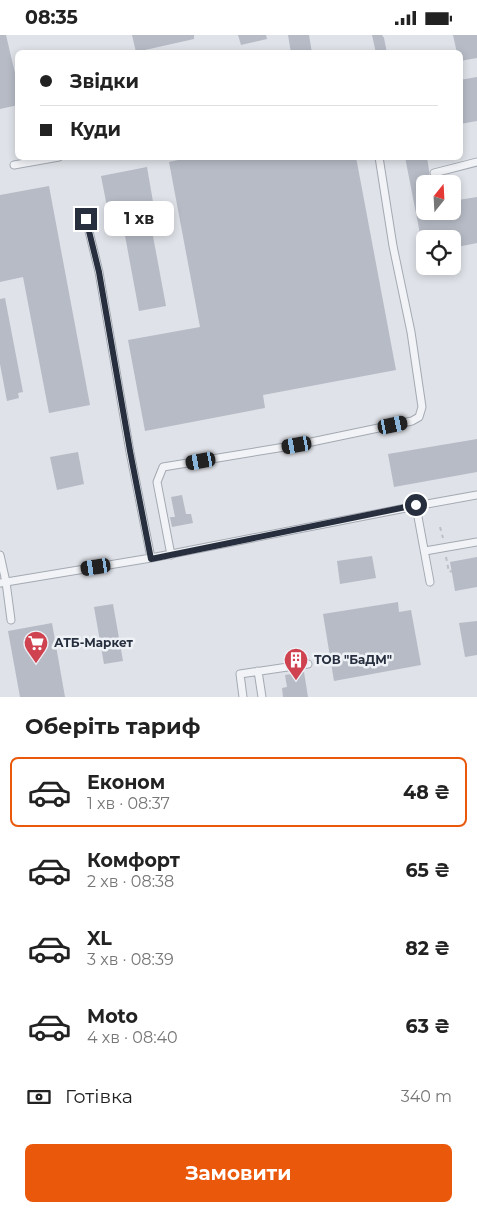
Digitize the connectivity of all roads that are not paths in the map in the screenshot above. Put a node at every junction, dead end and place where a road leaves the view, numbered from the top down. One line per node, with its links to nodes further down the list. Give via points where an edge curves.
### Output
1 (42, 160): 4 (lane)
2 (379, 160): 12 (lane, via 411,332 422,407 418,417 412,421 297,445 163,467 157,482)
3 (477, 162): 5 (lane)
4 (14, 165)
5 (434, 173)
6 (86, 219): 13 (lane, via 99,272)
7 (477, 495): 8 (lane)
8 (416, 505): 10 (lane); 12 (lane)
9 (477, 542): 10 (lane)
10 (425, 551): 15 (lane)
11 (0, 555): 14 (lane)
12 (171, 555): 13 (lane)
13 (151, 559): 14 (lane)
14 (3, 583): 16 (lane)
15 (430, 583)
16 (11, 620)
17 (308, 664): 18 (lane)
18 (258, 671): 19 (lane, via 240,674); 20 (lane)
19 (243, 697)
20 (262, 697)

